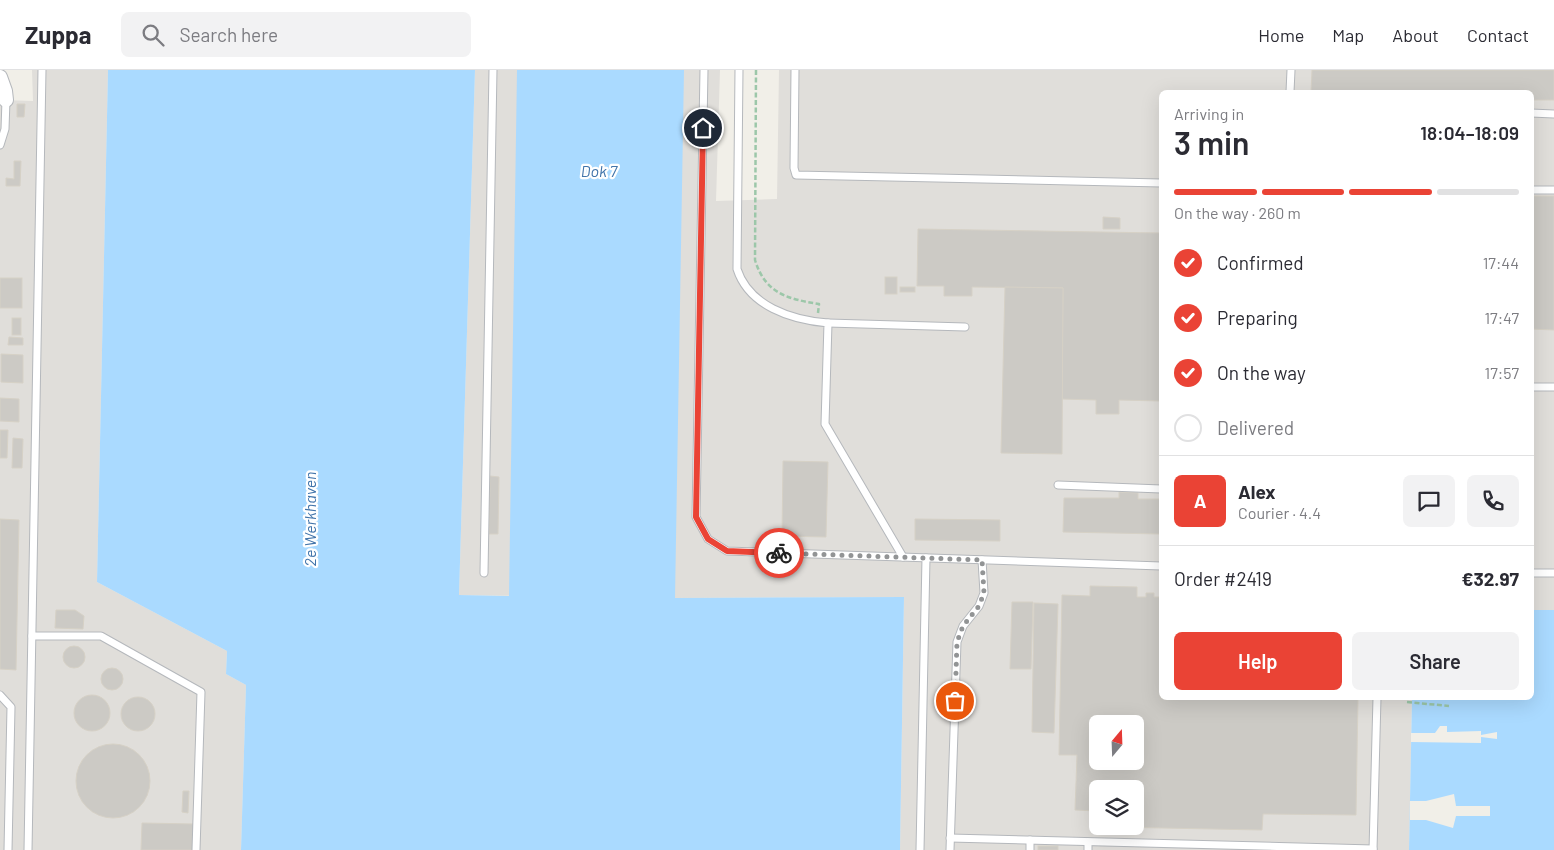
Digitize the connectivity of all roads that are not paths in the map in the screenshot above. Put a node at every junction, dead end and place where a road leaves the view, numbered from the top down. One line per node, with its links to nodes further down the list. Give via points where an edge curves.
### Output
1 (42, 70): 29 (lane)
2 (493, 70): 26 (lane)
3 (704, 70): 22 (lane, via 696,517 708,539 727,551)
4 (739, 70): 16 (lane, via 737,268 740,279 756,299 768,307)
5 (796, 70): 13 (lane, via 796,175)
6 (1291, 70): 8 (lane)
7 (0, 77): 9 (street)
8 (1290, 90)
9 (6, 100): 12 (lane, via 5,129)
10 (1534, 113): 11 (lane)
11 (1554, 114)
12 (0, 145)
13 (1159, 183)
14 (1534, 190): 15 (lane)
15 (1554, 190)
16 (828, 323): 17 (lane); 22 (lane, via 825,424)
17 (965, 326)
18 (1534, 387): 19 (lane)
19 (1554, 387)
20 (1058, 485): 21 (lane)
21 (1159, 489)
22 (903, 557): 23 (lane)
23 (926, 558): 24 (lane); 40 (lane)
24 (982, 560): 25 (lane); 32 (lane, via 984,593 957,642)
25 (1159, 566)
26 (484, 573)
27 (1534, 573): 28 (lane)
28 (1554, 573)
29 (32, 636): 38 (lane); 39 (lane, via 101,636 201,692)
30 (0, 695): 37 (lane, via 11,707)
31 (1377, 700): 44 (lane)
32 (950, 838): 33 (lane); 41 (lane)
33 (1030, 840): 34 (lane); 42 (lane)
34 (1088, 842): 35 (lane); 43 (lane)
35 (1176, 847): 36 (lane)
36 (1239, 848): 44 (lane)
37 (8, 850)
38 (28, 850)
39 (196, 850)
40 (920, 850)
41 (950, 850)
42 (1030, 850)
43 (1088, 850)
44 (1373, 850)

